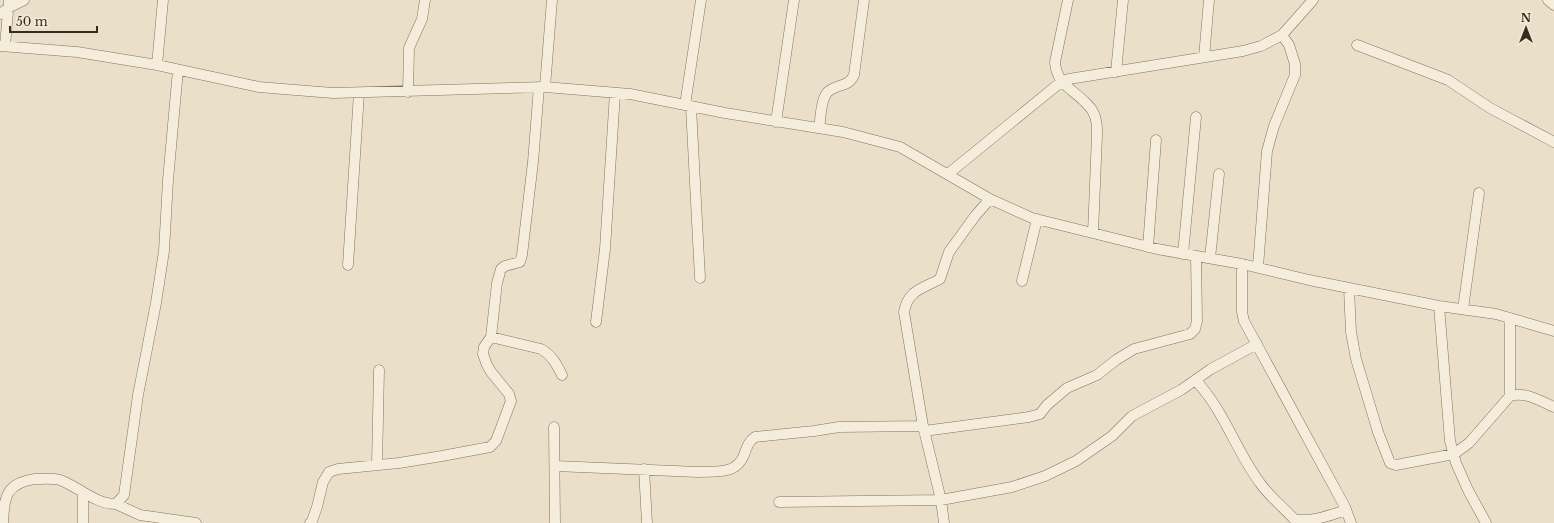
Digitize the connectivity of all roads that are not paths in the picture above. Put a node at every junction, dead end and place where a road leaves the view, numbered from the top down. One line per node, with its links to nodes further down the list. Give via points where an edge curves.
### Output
1 (24, 0): 14 (street)
2 (163, 0): 19 (street)
3 (425, 0): 24 (street, via 422,19 409,48)
4 (552, 0): 23 (street)
5 (701, 0): 27 (street)
6 (794, 0): 29 (street)
7 (864, 0): 30 (street, via 854,75 851,81 827,93)
8 (1068, 0): 22 (street, via 1055,62)
9 (1123, 0): 21 (street)
10 (1209, 0): 18 (street)
11 (1313, 0): 15 (street)
12 (1548, 0): 13 (street)
13 (1554, 5)
14 (6, 7): 17 (street)
15 (1282, 35): 18 (street, via 1261,46); 45 (street, via 1289,45 1295,75 1274,126 1267,151)
16 (1357, 45): 32 (street, via 1448,80 1490,108)
17 (2, 46): 19 (street, via 78,52)
18 (1204, 57): 21 (street)
19 (157, 66): 20 (street)
20 (178, 70): 25 (street, via 259,87); 70 (street, via 164,251 138,395 130,464 124,495)
21 (1116, 72): 22 (street)
22 (1061, 82): 33 (street); 38 (street, via 1092,109 1096,119 1098,135)
23 (542, 87): 24 (street); 26 (street); 54 (street, via 522,255 520,262 501,269 497,282)
24 (408, 92): 25 (street)
25 (359, 93): 44 (street)
26 (615, 93): 27 (street); 52 (street, via 605,249)
27 (688, 106): 29 (street); 46 (street)
28 (1196, 117): 40 (street)
29 (776, 122): 30 (street)
30 (819, 128): 33 (street, via 900,147)
31 (1156, 140): 39 (street)
32 (1554, 142)
33 (948, 174): 36 (street)
34 (1220, 174): 42 (street)
35 (1479, 193): 50 (street)
36 (990, 199): 37 (street); 62 (street, via 949,252 940,279 915,292 906,302 904,312)
37 (1037, 219): 38 (street); 47 (street)
38 (1093, 233): 39 (street)
39 (1148, 247): 40 (street)
40 (1183, 254): 41 (street)
41 (1196, 256): 42 (street); 62 (street, via 1197,321 1195,329 1190,334 1134,349 1098,375 1067,388 1040,414)
42 (1210, 258): 43 (street)
43 (1242, 264): 45 (street); 55 (street, via 1242,312 1244,321)
44 (348, 265)
45 (1258, 267): 48 (street)
46 (700, 278)
47 (1022, 281)
48 (1349, 288): 49 (street); 63 (street, via 1351,332 1356,359 1390,463 1396,465)
49 (1439, 306): 50 (street); 63 (street, via 1450,441)
50 (1463, 309): 51 (street)
51 (1510, 318): 53 (street); 59 (street)
52 (596, 322)
53 (1554, 331)
54 (491, 337): 57 (street, via 542,349 556,363); 64 (street, via 484,347 483,354 491,372 510,394 511,401 496,441 490,447)
55 (1257, 344): 58 (street); 71 (street)
56 (379, 370): 64 (street)
57 (562, 374)
58 (1196, 380): 68 (street, via 1132,416 1112,436 1076,461 1045,476 1012,487); 71 (street, via 1225,423 1260,484 1294,519 1310,522)
59 (1510, 396): 60 (street, via 1525,395); 63 (street, via 1469,443)
60 (1554, 407)
61 (554, 427): 65 (street)
62 (923, 428): 66 (street, via 839,427 755,437 749,441 741,463 734,469 698,472); 68 (street)
63 (1454, 454): 80 (street, via 1468,490)
64 (377, 465): 75 (street, via 330,472 323,482)
65 (555, 466): 66 (street); 76 (street)
66 (644, 469): 77 (street)
67 (83, 492): 70 (street, via 106,504); 72 (street, via 59,480 42,478 23,481 12,487 6,496); 73 (street)
68 (941, 500): 69 (street); 78 (street)
69 (779, 502)
70 (116, 504): 74 (street, via 140,515)
71 (1346, 510): 79 (street)
72 (3, 523)
73 (82, 523)
74 (196, 523)
75 (310, 523)
76 (555, 523)
77 (647, 523)
78 (944, 523)
79 (1351, 523)
80 (1486, 523)

